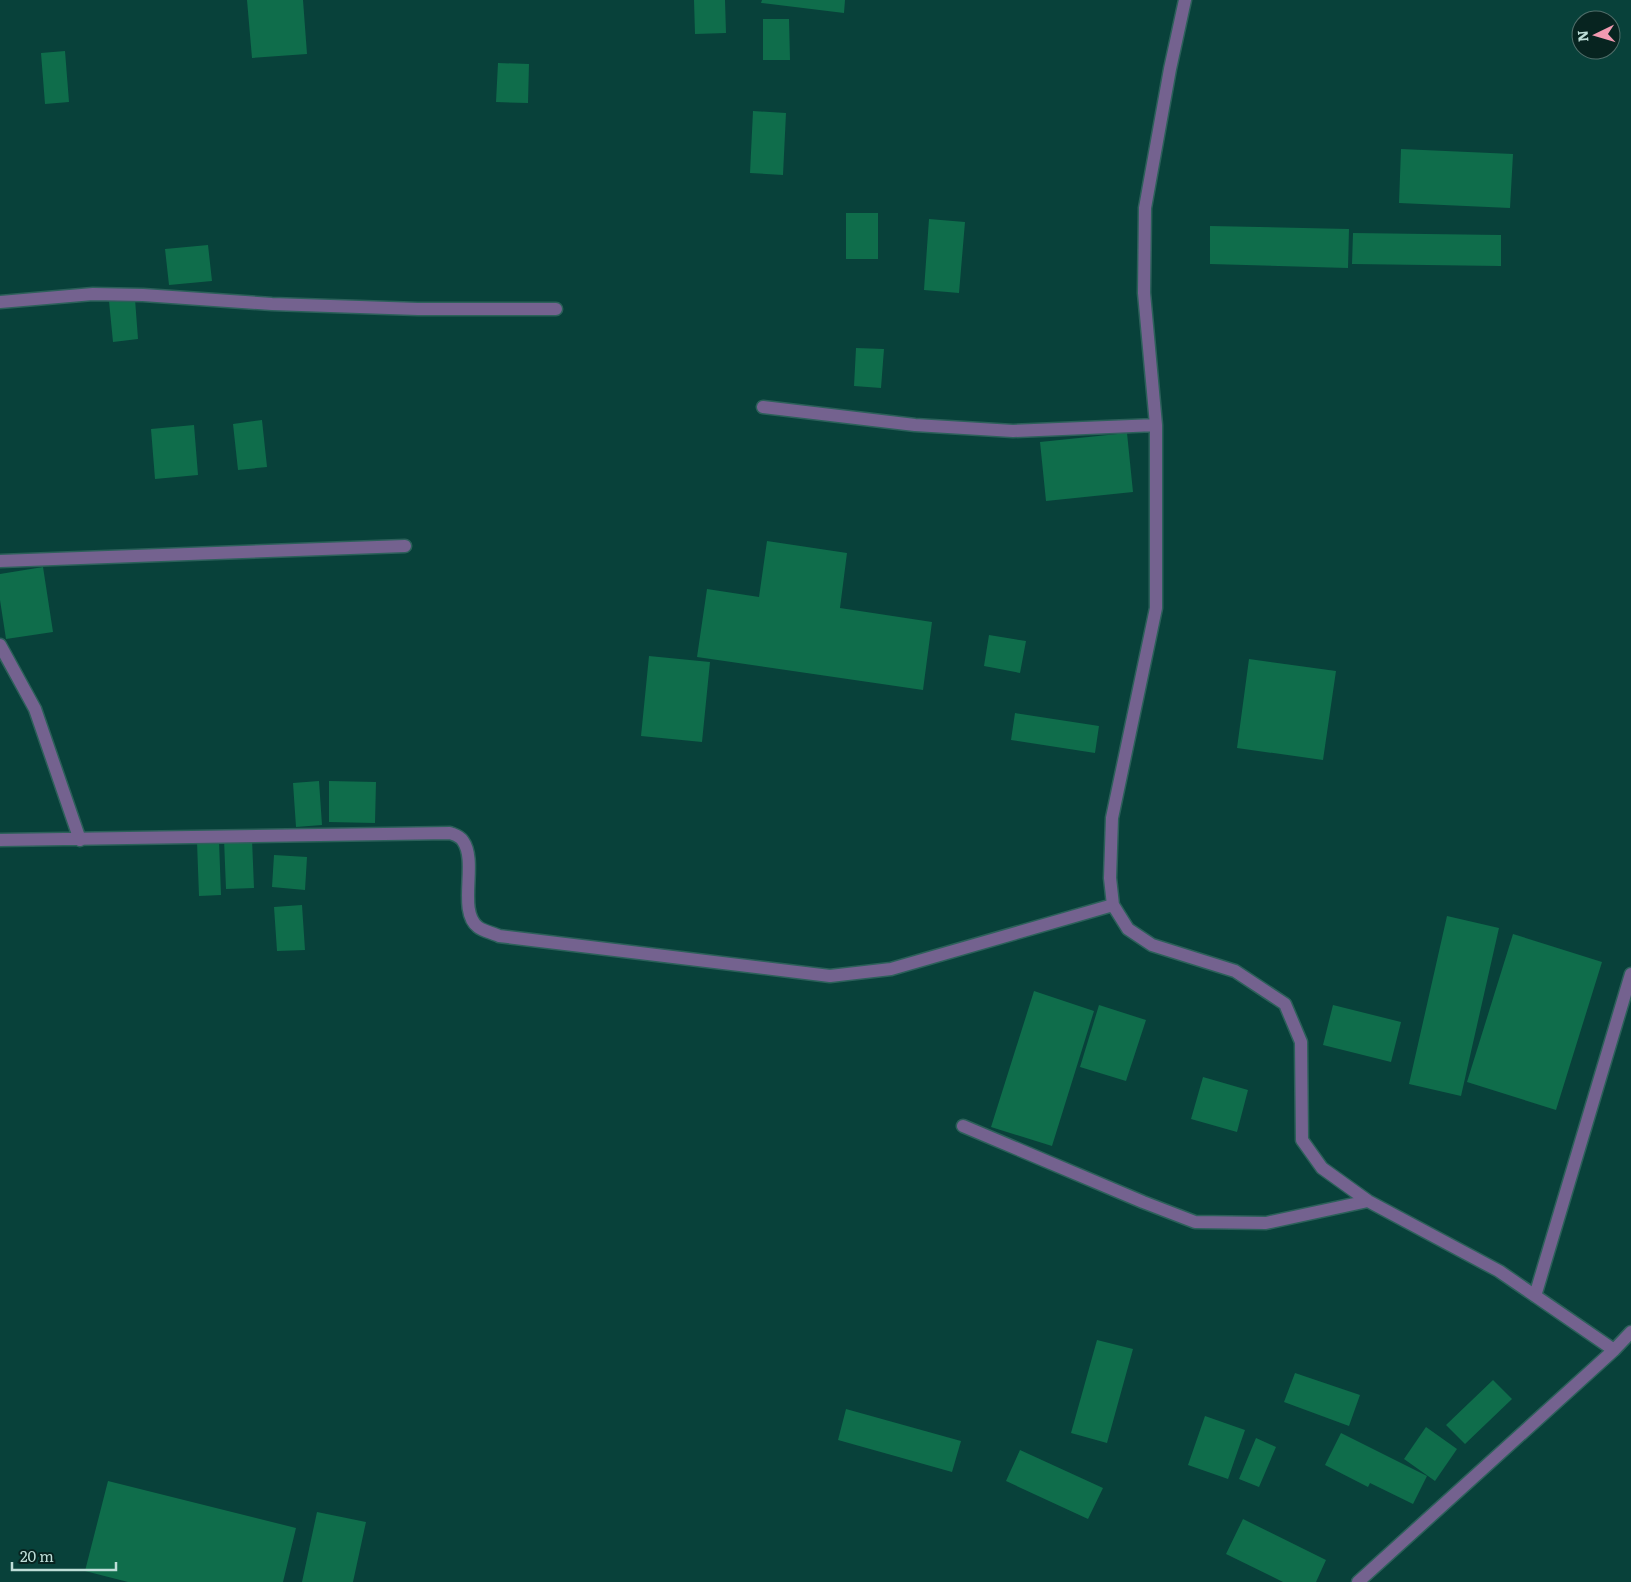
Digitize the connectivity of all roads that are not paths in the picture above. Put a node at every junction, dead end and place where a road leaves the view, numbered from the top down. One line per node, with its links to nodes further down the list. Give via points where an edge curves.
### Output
1 (1185, 0): 5 (street, via 1146,208 1144,292)
2 (0, 302): 3 (street, via 93,294 272,304)
3 (556, 309)
4 (763, 407): 5 (street, via 914,425 1013,431)
5 (1156, 425): 11 (street, via 1156,608 1112,818 1110,878)
6 (405, 546): 7 (street)
7 (0, 561)
8 (0, 645): 10 (street, via 35,708)
9 (0, 840): 10 (street)
10 (80, 840): 11 (street, via 450,833 464,842 468,857 469,914 477,927 499,936 830,976 891,969)
11 (1113, 906): 14 (street, via 1128,929 1152,945 1235,971 1285,1004 1301,1042 1302,1140 1322,1168)
12 (1631, 974): 15 (street)
13 (963, 1126): 14 (street, via 1195,1222 1266,1223)
14 (1368, 1200): 15 (street, via 1499,1271)
15 (1535, 1296): 17 (street)
16 (1631, 1332): 17 (street)
17 (1614, 1350): 18 (street)
18 (1358, 1582)

